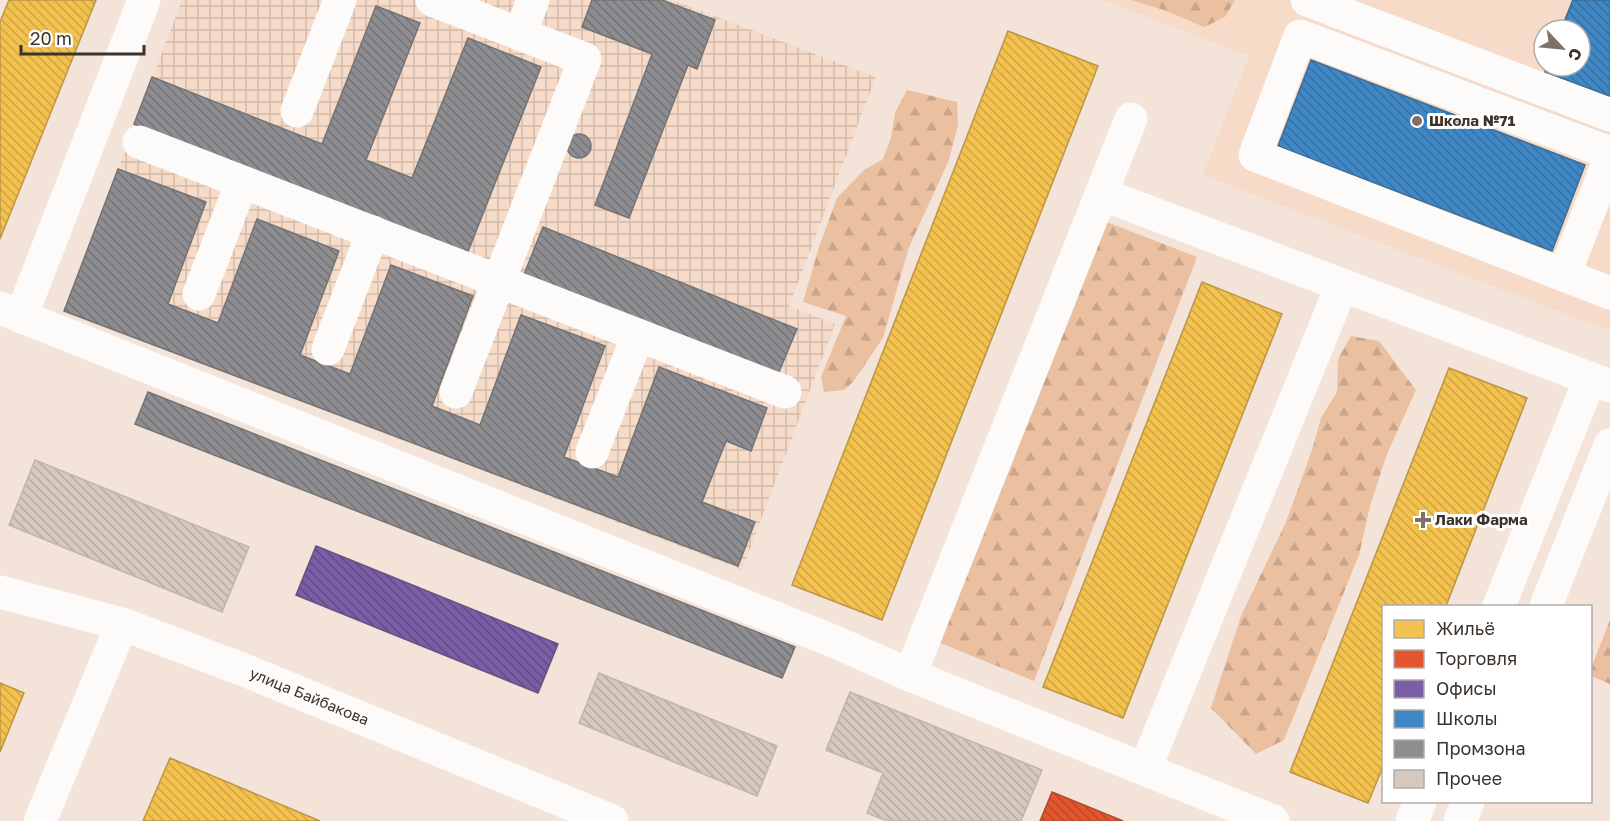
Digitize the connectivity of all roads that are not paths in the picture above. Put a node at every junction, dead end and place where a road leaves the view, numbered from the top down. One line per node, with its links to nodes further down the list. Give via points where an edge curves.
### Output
1 (144, 0): 21 (street)
2 (340, 0): 7 (street)
3 (432, 0): 6 (street)
4 (533, 0): 6 (street)
5 (1307, 0): 8 (street)
6 (520, 34): 17 (street, via 585,59)
7 (297, 111)
8 (1610, 115)
9 (1131, 119): 14 (street)
10 (139, 142): 13 (street)
11 (1610, 153): 16 (street, via 1300,36 1255,155)
12 (1610, 158): 16 (street)
13 (242, 182): 15 (street); 20 (street)
14 (1101, 194): 18 (street); 33 (street)
15 (373, 232): 17 (street); 23 (street)
16 (1564, 275): 19 (street)
17 (499, 281): 22 (street); 25 (street)
18 (1342, 285): 24 (street); 34 (street)
19 (1610, 293)
20 (199, 294)
21 (11, 312): 33 (street)
22 (638, 335): 26 (street); 28 (street)
23 (328, 349)
24 (1600, 382): 30 (street)
25 (456, 392)
26 (785, 392)
27 (1610, 446): 31 (street)
28 (592, 452)
29 (0, 592): 32 (street, улица Байбакова)
30 (1499, 605)
31 (1546, 605)
32 (122, 624): 37 (street); 38 (street, улица Байбакова)
33 (910, 675): 34 (street)
34 (1145, 769): 39 (street)
35 (1419, 803): 40 (street)
36 (1467, 803): 41 (street)
37 (40, 821)
38 (612, 821)
39 (1273, 821)
40 (1412, 821)
41 (1460, 821)

